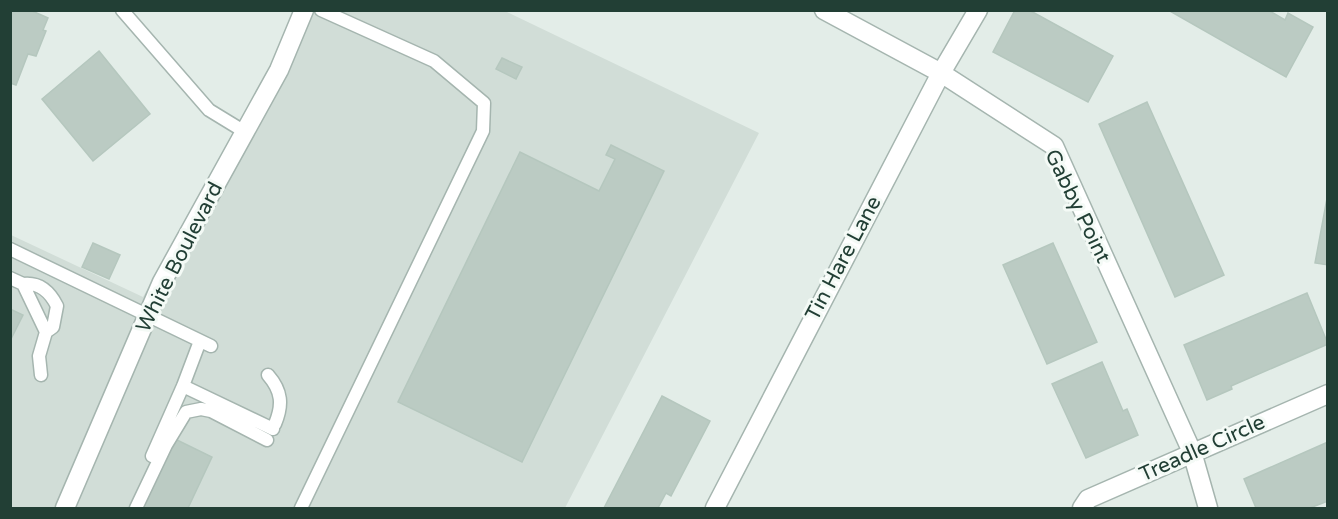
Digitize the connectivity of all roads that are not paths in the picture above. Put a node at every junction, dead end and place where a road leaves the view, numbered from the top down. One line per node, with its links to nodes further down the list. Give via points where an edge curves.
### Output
1 (122, 10): 7 (lane, via 210,110)
2 (304, 10): 7 (street, White Boulevard, via 279,70)
3 (321, 10): 22 (lane, via 434,61 484,103 483,131)
4 (824, 10): 6 (street, Gabby Point)
5 (978, 10): 6 (street, Tin Hare Lane)
6 (941, 73): 18 (street, Gabby Point, via 1054,146); 23 (street, Tin Hare Lane)
7 (245, 132): 11 (street, White Boulevard)
8 (10, 249): 11 (lane)
9 (10, 278): 10 (lane)
10 (23, 284): 12 (lane); 12 (lane, via 39,286 51,294 57,306 53,327)
11 (147, 316): 15 (lane, via 205,343); 19 (street, White Boulevard)
12 (46, 332): 13 (lane, via 39,356)
13 (41, 375)
14 (268, 375): 17 (lane, via 279,387 281,400)
15 (183, 386): 17 (lane); 20 (lane)
16 (1328, 394): 18 (street, Treadle Circle)
17 (272, 431): 21 (lane, via 211,411 186,412 165,445)
18 (1192, 452): 24 (street, Treadle Circle, via 1088,499); 25 (street, Gabby Point)
19 (65, 508)
20 (127, 508)
21 (136, 508)
22 (301, 508)
23 (714, 508)
24 (1082, 508)
25 (1208, 508)

